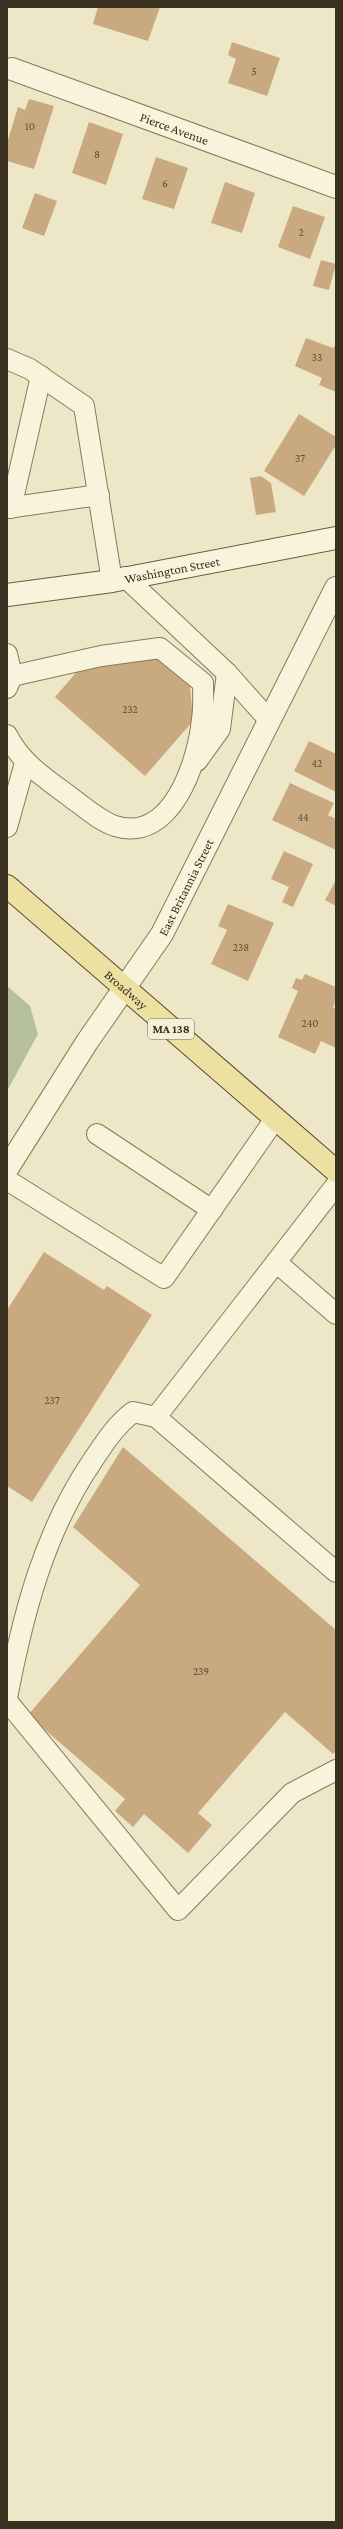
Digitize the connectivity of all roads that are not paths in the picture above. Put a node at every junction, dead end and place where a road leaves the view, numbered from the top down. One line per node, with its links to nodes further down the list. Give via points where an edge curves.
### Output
1 (12, 69): 2 (street, Pierce Avenue)
2 (336, 187)
3 (7, 359): 4 (lane)
4 (36, 373): 5 (lane, via 84,406); 6 (lane)
5 (99, 495): 6 (lane); 8 (lane)
6 (9, 508)
7 (336, 538): 8 (street, Washington Street)
8 (118, 579): 10 (street, Washington Street); 12 (lane)
9 (336, 588): 14 (street, East Britannia Street)
10 (7, 595)
11 (7, 654): 13 (lane)
12 (227, 673): 14 (lane); 17 (lane, via 220,729)
13 (10, 682): 17 (lane, via 102,656 160,648 203,683 202,720)
14 (269, 720): 21 (street, East Britannia Street, via 162,934)
15 (7, 735): 16 (lane)
16 (25, 763): 17 (lane, via 105,822 128,828 145,826 158,820 170,809); 18 (lane); 19 (lane)
17 (190, 771)
18 (7, 772)
19 (7, 828)
20 (7, 886): 21 (main road, Broadway / MA 138)
21 (125, 988): 22 (main road, Broadway / MA 138); 24 (street, East Britannia Street, via 87,1042)
22 (275, 1119): 25 (main road, Broadway / MA 138); 28 (lane)
23 (97, 1134): 28 (lane)
24 (7, 1169)
25 (336, 1171)
26 (7, 1180): 28 (lane, via 164,1278)
27 (336, 1185): 29 (lane)
28 (212, 1210)
29 (276, 1262): 30 (lane); 31 (lane)
30 (336, 1314)
31 (156, 1417): 32 (lane); 33 (lane, via 133,1412 116,1425 77,1483 45,1552 21,1626)
32 (336, 1572)
33 (7, 1698)
34 (7, 1701): 35 (lane, via 178,1910 292,1793)
35 (336, 1770)

